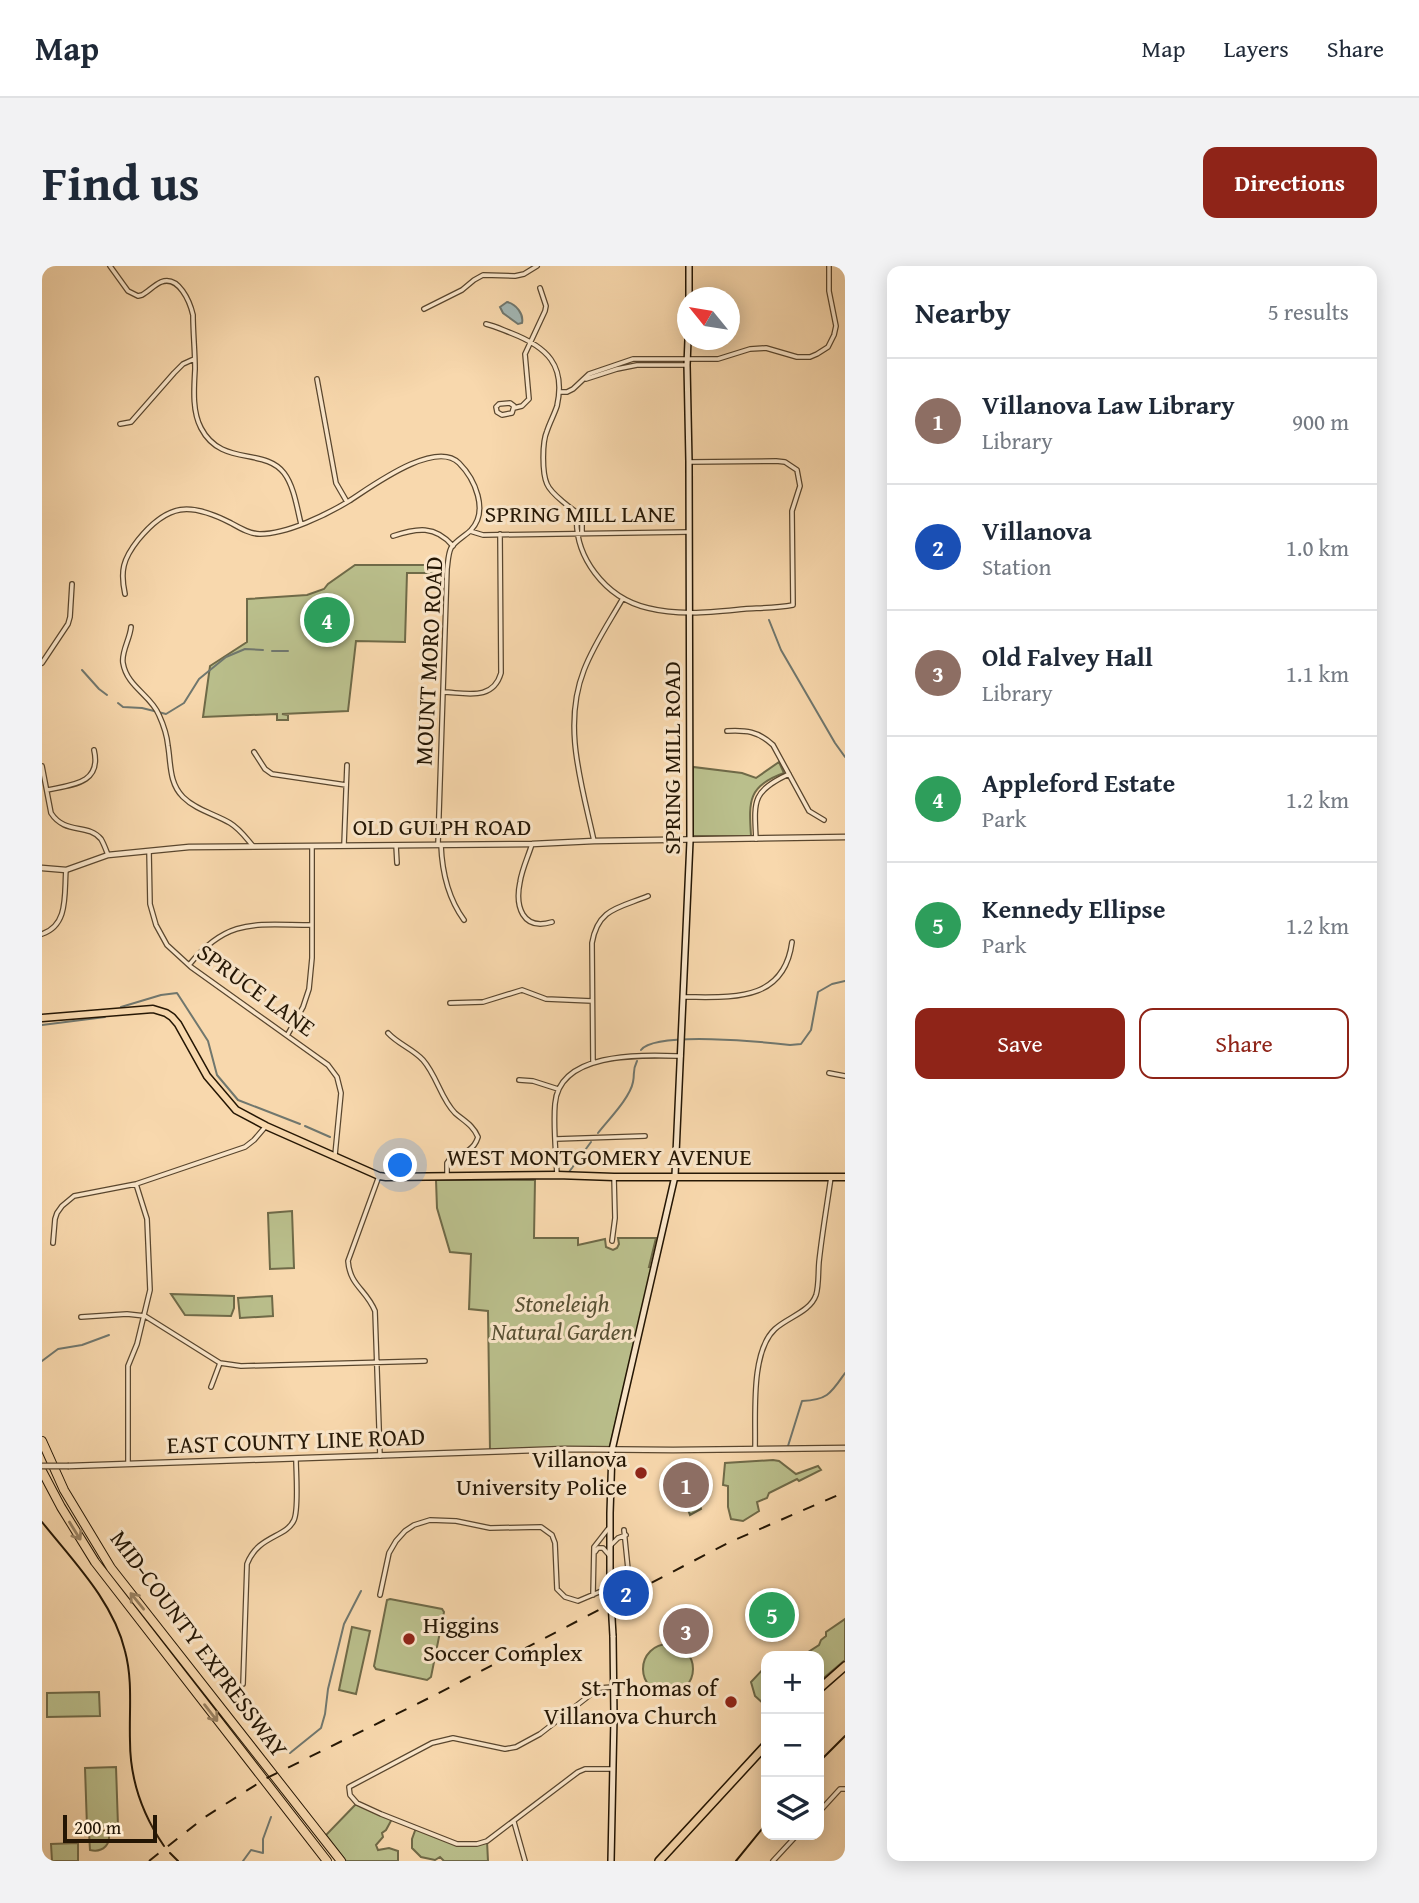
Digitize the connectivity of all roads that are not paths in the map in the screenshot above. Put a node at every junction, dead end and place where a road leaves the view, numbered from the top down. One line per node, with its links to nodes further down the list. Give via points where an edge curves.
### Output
1 (110, 266): 11 (street, via 132,294 142,295 163,281 182,290 193,315)
2 (537, 266): 7 (street, via 515,276 483,275)
3 (689, 266): 5 (main road)
4 (829, 266): 14 (street, via 836,326 828,347 810,357 766,348)
5 (689, 287)
6 (540, 289): 9 (street, via 546,306)
7 (424, 309)
8 (486, 324): 9 (street)
9 (531, 341): 18 (street, via 556,367); 19 (street, via 524,354 529,399)
10 (688, 350): 14 (main road, SPRING MILL ROAD)
11 (194, 359): 20 (street, via 174,373 131,422); 23 (street, via 199,425 225,451 264,460 282,470)
12 (660, 359): 13 (street); 15 (street); 17 (street, via 633,359)
13 (673, 362): 14 (street); 15 (street)
14 (687, 363): 21 (main road, SPRING MILL ROAD)
15 (663, 365): 17 (street, via 637,365)
16 (317, 379): 22 (street, via 335,482)
17 (581, 380): 18 (street, via 567,393)
18 (559, 393): 26 (street, via 544,444 545,481 577,513)
19 (514, 408): 19 (street, via 500,404 496,411 511,414)
20 (120, 424)
21 (689, 462): 25 (main road, SPRING MILL ROAD); 33 (street, via 785,462 797,470 800,486 792,511 793,605)
22 (347, 502): 23 (street, MOUNT MORO ROAD); 24 (street, MOUNT MORO ROAD, via 399,470 428,458 450,457 473,482 477,494 478,520)
23 (301, 524): 31 (street, MOUNT MORO ROAD, via 283,532 256,534 208,512 172,511 155,522 127,557 122,578)
24 (470, 531): 27 (street, SPRING MILL LANE); 29 (street, MOUNT MORO ROAD)
25 (690, 532): 26 (street, SPRING MILL LANE); 33 (main road, SPRING MILL ROAD)
26 (580, 533): 27 (street, SPRING MILL LANE); 32 (street, via 589,567)
27 (500, 534): 36 (street, via 498,682 483,693)
28 (393, 536): 29 (street, via 432,530)
29 (453, 546): 36 (street, MOUNT MORO ROAD, via 447,569)
30 (72, 584): 35 (street, via 68,624)
31 (125, 594)
32 (624, 597): 33 (street, via 645,608); 48 (street, via 585,669 574,715 578,772)
33 (690, 613): 49 (main road, SPRING MILL ROAD)
34 (131, 627): 54 (street, via 122,659 126,674 158,712 166,731 172,778 180,793 230,823)
35 (42, 663)
36 (443, 692): 52 (street, MOUNT MORO ROAD)
37 (727, 731): 42 (street, via 754,731 764,737)
38 (94, 750): 44 (street, via 95,766 85,779)
39 (254, 752): 43 (street, via 272,774)
40 (347, 765): 43 (street)
41 (42, 766): 44 (street)
42 (789, 774): 45 (street, via 809,811); 47 (street, via 766,786 759,796 754,808)
43 (346, 785): 50 (street)
44 (47, 790): 57 (street, via 55,820 95,834)
45 (824, 820)
46 (845, 837): 47 (street, OLD GULPH ROAD)
47 (755, 839): 49 (street, OLD GULPH ROAD)
48 (594, 841): 49 (street, OLD GULPH ROAD); 53 (street, OLD GULPH ROAD)
49 (690, 841): 68 (main road, SPRING MILL ROAD)
50 (344, 845): 51 (street, OLD GULPH ROAD); 55 (street, OLD GULPH ROAD)
51 (396, 845): 52 (street, OLD GULPH ROAD); 58 (street)
52 (440, 845): 53 (street, OLD GULPH ROAD); 62 (street, MOUNT MORO ROAD, via 443,871)
53 (532, 845): 63 (street, via 520,881 520,909 530,922)
54 (253, 846): 55 (street, OLD GULPH ROAD); 56 (street, OLD GULPH ROAD)
55 (312, 846): 64 (street)
56 (149, 850): 57 (street, OLD GULPH ROAD); 67 (street, SPRUCE LANE, via 150,904 156,925 167,945)
57 (108, 855): 60 (street, OLD GULPH ROAD)
58 (397, 863)
59 (42, 868): 60 (street, OLD GULPH ROAD)
60 (66, 870): 65 (street, via 61,919)
61 (648, 896): 69 (street, via 610,910 595,929)
62 (464, 920)
63 (552, 922)
64 (312, 925): 67 (street, via 255,925 226,932); 73 (street, via 309,989)
65 (42, 934)
66 (792, 942): 68 (street, via 787,963 765,988 751,994)
67 (189, 965): 73 (street, SPRUCE LANE)
68 (684, 997): 74 (main road, SPRING MILL ROAD)
69 (593, 1001): 70 (street, via 546,999 522,990 483,1002); 75 (street)
70 (450, 1003)
71 (42, 1018): 80 (main road, WEST MONTGOMERY AVENUE, via 153,1009 166,1013 178,1024 219,1091 236,1110)
72 (388, 1032): 86 (street, via 422,1059 454,1112 475,1128 475,1145 452,1156)
73 (288, 1034): 83 (street, SPRUCE LANE, via 337,1077 341,1093)
74 (681, 1056): 75 (street); 87 (main road, SPRING MILL ROAD)
75 (593, 1062): 79 (street, via 567,1077)
76 (829, 1073): 77 (street)
77 (845, 1076)
78 (519, 1080): 79 (street)
79 (558, 1089): 82 (street)
80 (265, 1126): 83 (main road, WEST MONTGOMERY AVENUE); 91 (street, via 245,1147)
81 (645, 1136): 82 (street)
82 (556, 1139): 84 (street)
83 (335, 1156): 85 (main road, WEST MONTGOMERY AVENUE)
84 (557, 1175): 86 (main road, WEST MONTGOMERY AVENUE); 88 (main road, WEST MONTGOMERY AVENUE)
85 (379, 1176): 86 (main road, WEST MONTGOMERY AVENUE); 97 (street, via 348,1261 349,1273 375,1311)
86 (447, 1176)
87 (675, 1176): 88 (main road, WEST MONTGOMERY AVENUE); 89 (main road, WEST MONTGOMERY AVENUE); 103 (main road, SPRING MILL ROAD)
88 (614, 1177): 92 (street)
89 (831, 1177): 90 (main road, WEST MONTGOMERY AVENUE); 101 (street, via 817,1293 810,1305 770,1334 764,1346 756,1378)
90 (845, 1177)
91 (136, 1184): 93 (street, via 68,1200 55,1219); 94 (street, via 147,1219 150,1290)
92 (612, 1241)
93 (53, 1243)
94 (145, 1316): 95 (street); 98 (street); 106 (street, via 128,1366)
95 (81, 1317)
96 (425, 1360): 97 (street)
97 (376, 1362): 98 (street); 104 (street)
98 (220, 1363): 99 (street)
99 (211, 1387)
100 (42, 1441): 127 (highway, MID-COUNTY EXPRESSWAY, one-way to 100, via 111,1568 64,1490)
101 (755, 1448): 102 (street, EAST COUNTY LINE ROAD); 103 (street, EAST COUNTY LINE ROAD)
102 (845, 1448)
103 (612, 1450): 104 (street, EAST COUNTY LINE ROAD); 108 (main road, SPRING MILL ROAD)
104 (380, 1457): 105 (street, EAST COUNTY LINE ROAD)
105 (296, 1459): 106 (street, EAST COUNTY LINE ROAD); 117 (street, via 296,1517 289,1527 254,1550 247,1564)
106 (128, 1464): 107 (street, EAST COUNTY LINE ROAD, bridge)
107 (42, 1469): 126 (highway, MID-COUNTY EXPRESSWAY, one-way to 126, via 95,1562)
108 (610, 1524): 111 (main road, SPRING MILL ROAD); 112 (street)
109 (624, 1530): 110 (street)
110 (626, 1535): 111 (street); 115 (street, via 625,1577)
111 (610, 1546): 113 (main road, SPRING MILL ROAD)
112 (593, 1553): 113 (street, via 603,1548); 115 (street)
113 (610, 1556): 119 (main road, SPRING MILL ROAD, bridge)
114 (380, 1595): 115 (street, via 396,1541 414,1525 430,1520 490,1528 541,1527 555,1543 557,1588 572,1600)
115 (593, 1595)
116 (845, 1666): 118 (highway)
117 (243, 1684)
118 (824, 1685)
119 (613, 1687): 121 (main road, SPRING MILL ROAD); 124 (street, via 599,1688 516,1747 442,1740 349,1787 357,1803 457,1844 487,1841)
120 (761, 1750): 130 (highway)
121 (613, 1769): 124 (street, via 578,1772); 129 (main road, SPRING MILL ROAD)
122 (845, 1789): 123 (street)
123 (824, 1807)
124 (514, 1822): 128 (street)
125 (792, 1840): 131 (street)
126 (327, 1861)
127 (341, 1861)
128 (525, 1861)
129 (611, 1861)
130 (659, 1861)
131 (773, 1861)

